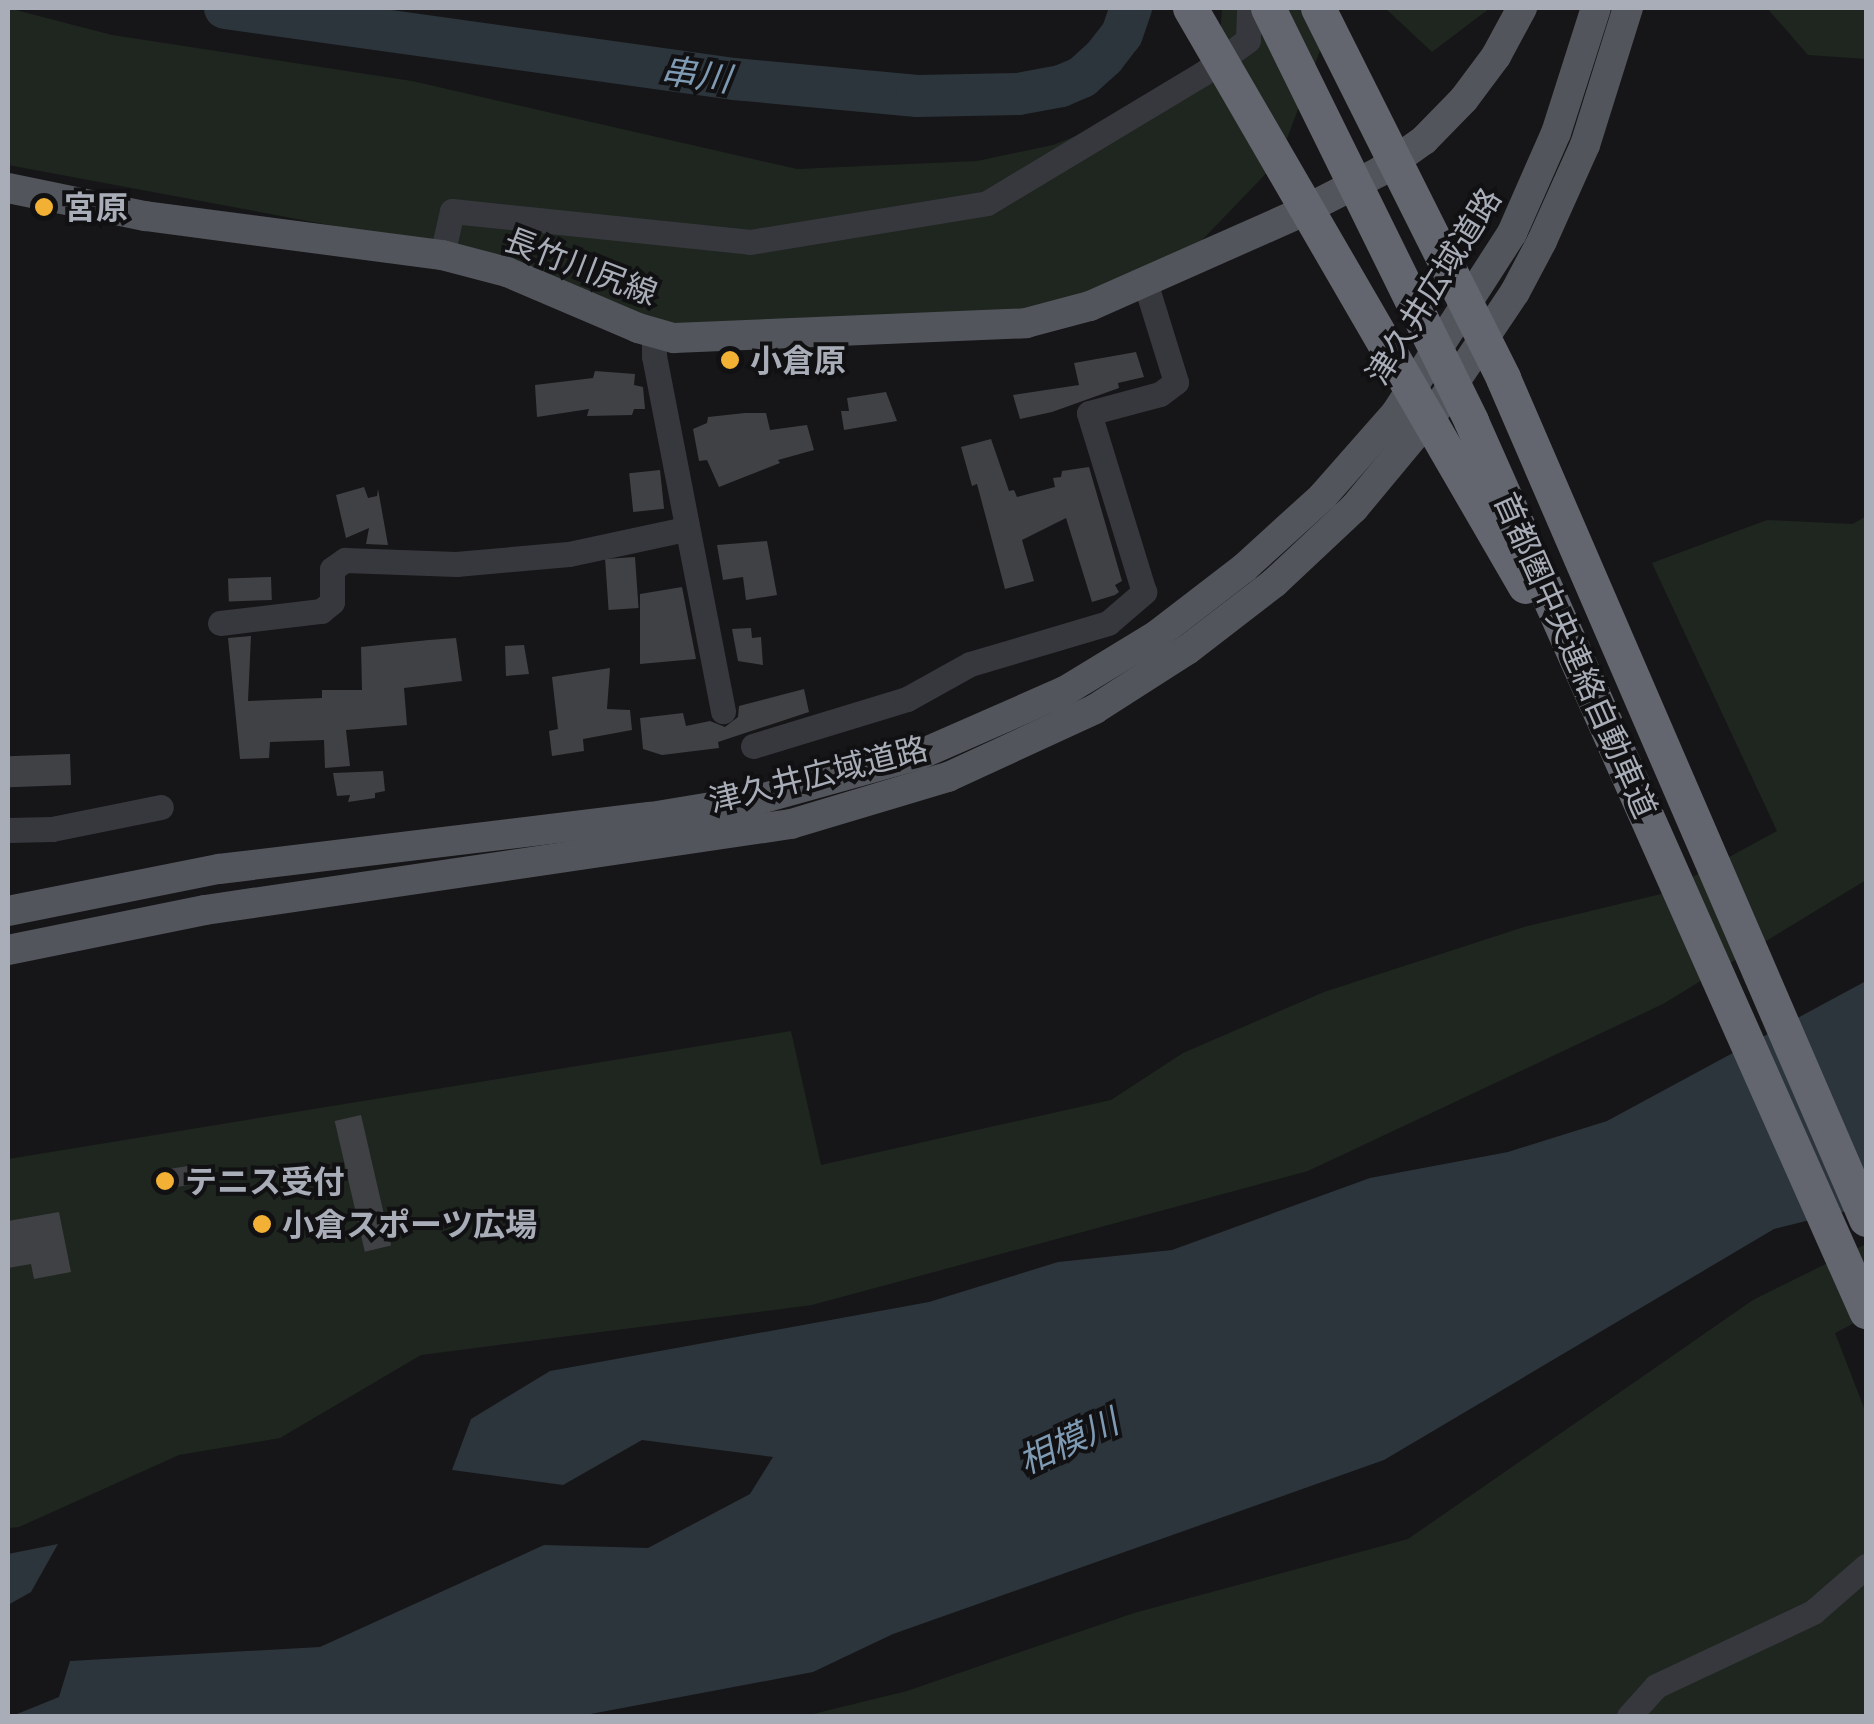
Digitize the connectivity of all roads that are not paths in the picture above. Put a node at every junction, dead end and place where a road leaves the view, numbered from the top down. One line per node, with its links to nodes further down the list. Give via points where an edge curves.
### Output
1 (1190, 8): 15 (highway, via 1446,454)
2 (1249, 8): 11 (street, via 1248,40 987,203 750,242 452,212)
3 (1268, 8): 15 (highway, 首都圏中央連絡自動車道, via 1471,422)
4 (1318, 8): 9 (highway, 首都圏中央連絡自動車道)
5 (1329, 8): 9 (highway)
6 (1522, 8): 12 (main road, 長竹川尻線, via 1490,66 1443,122 1379,172)
7 (1596, 8): 21 (main road, 津久井広域道路, via 1556,133 1512,233 1396,412 1270,546 1157,634 1080,682 920,755 760,799 256,864)
8 (1628, 8): 22 (main road, 津久井広域道路, via 1591,128 1542,241 1438,407 1354,508 1274,583 1094,709 948,777 791,824 205,910)
9 (1360, 84): 23 (highway, 首都圏中央連絡自動車道, via 1504,378)
10 (8, 188): 11 (main road, 長竹川尻線, via 106,210)
11 (442, 255): 13 (main road, 長竹川尻線, via 542,285)
12 (1145, 282): 13 (main road, 長竹川尻線, via 1068,314 1026,323 729,338); 18 (street, via 1176,382 1160,394 1089,414 1144,592 1108,623 970,664 907,699)
13 (654, 334): 14 (street)
14 (686, 529): 16 (street, via 569,554 456,564 345,560 332,569 332,602 321,611); 17 (street)
15 (1535, 585): 24 (highway, 首都圏中央連絡自動車道, via 1614,738)
16 (220, 623)
17 (723, 711)
18 (753, 746)
19 (161, 808): 20 (street, via 52,829)
20 (8, 830)
21 (8, 911)
22 (8, 950)
23 (1866, 1218)
24 (1866, 1312)
25 (1866, 1566): 26 (street, via 1813,1612 1656,1686)
26 (1628, 1716)

